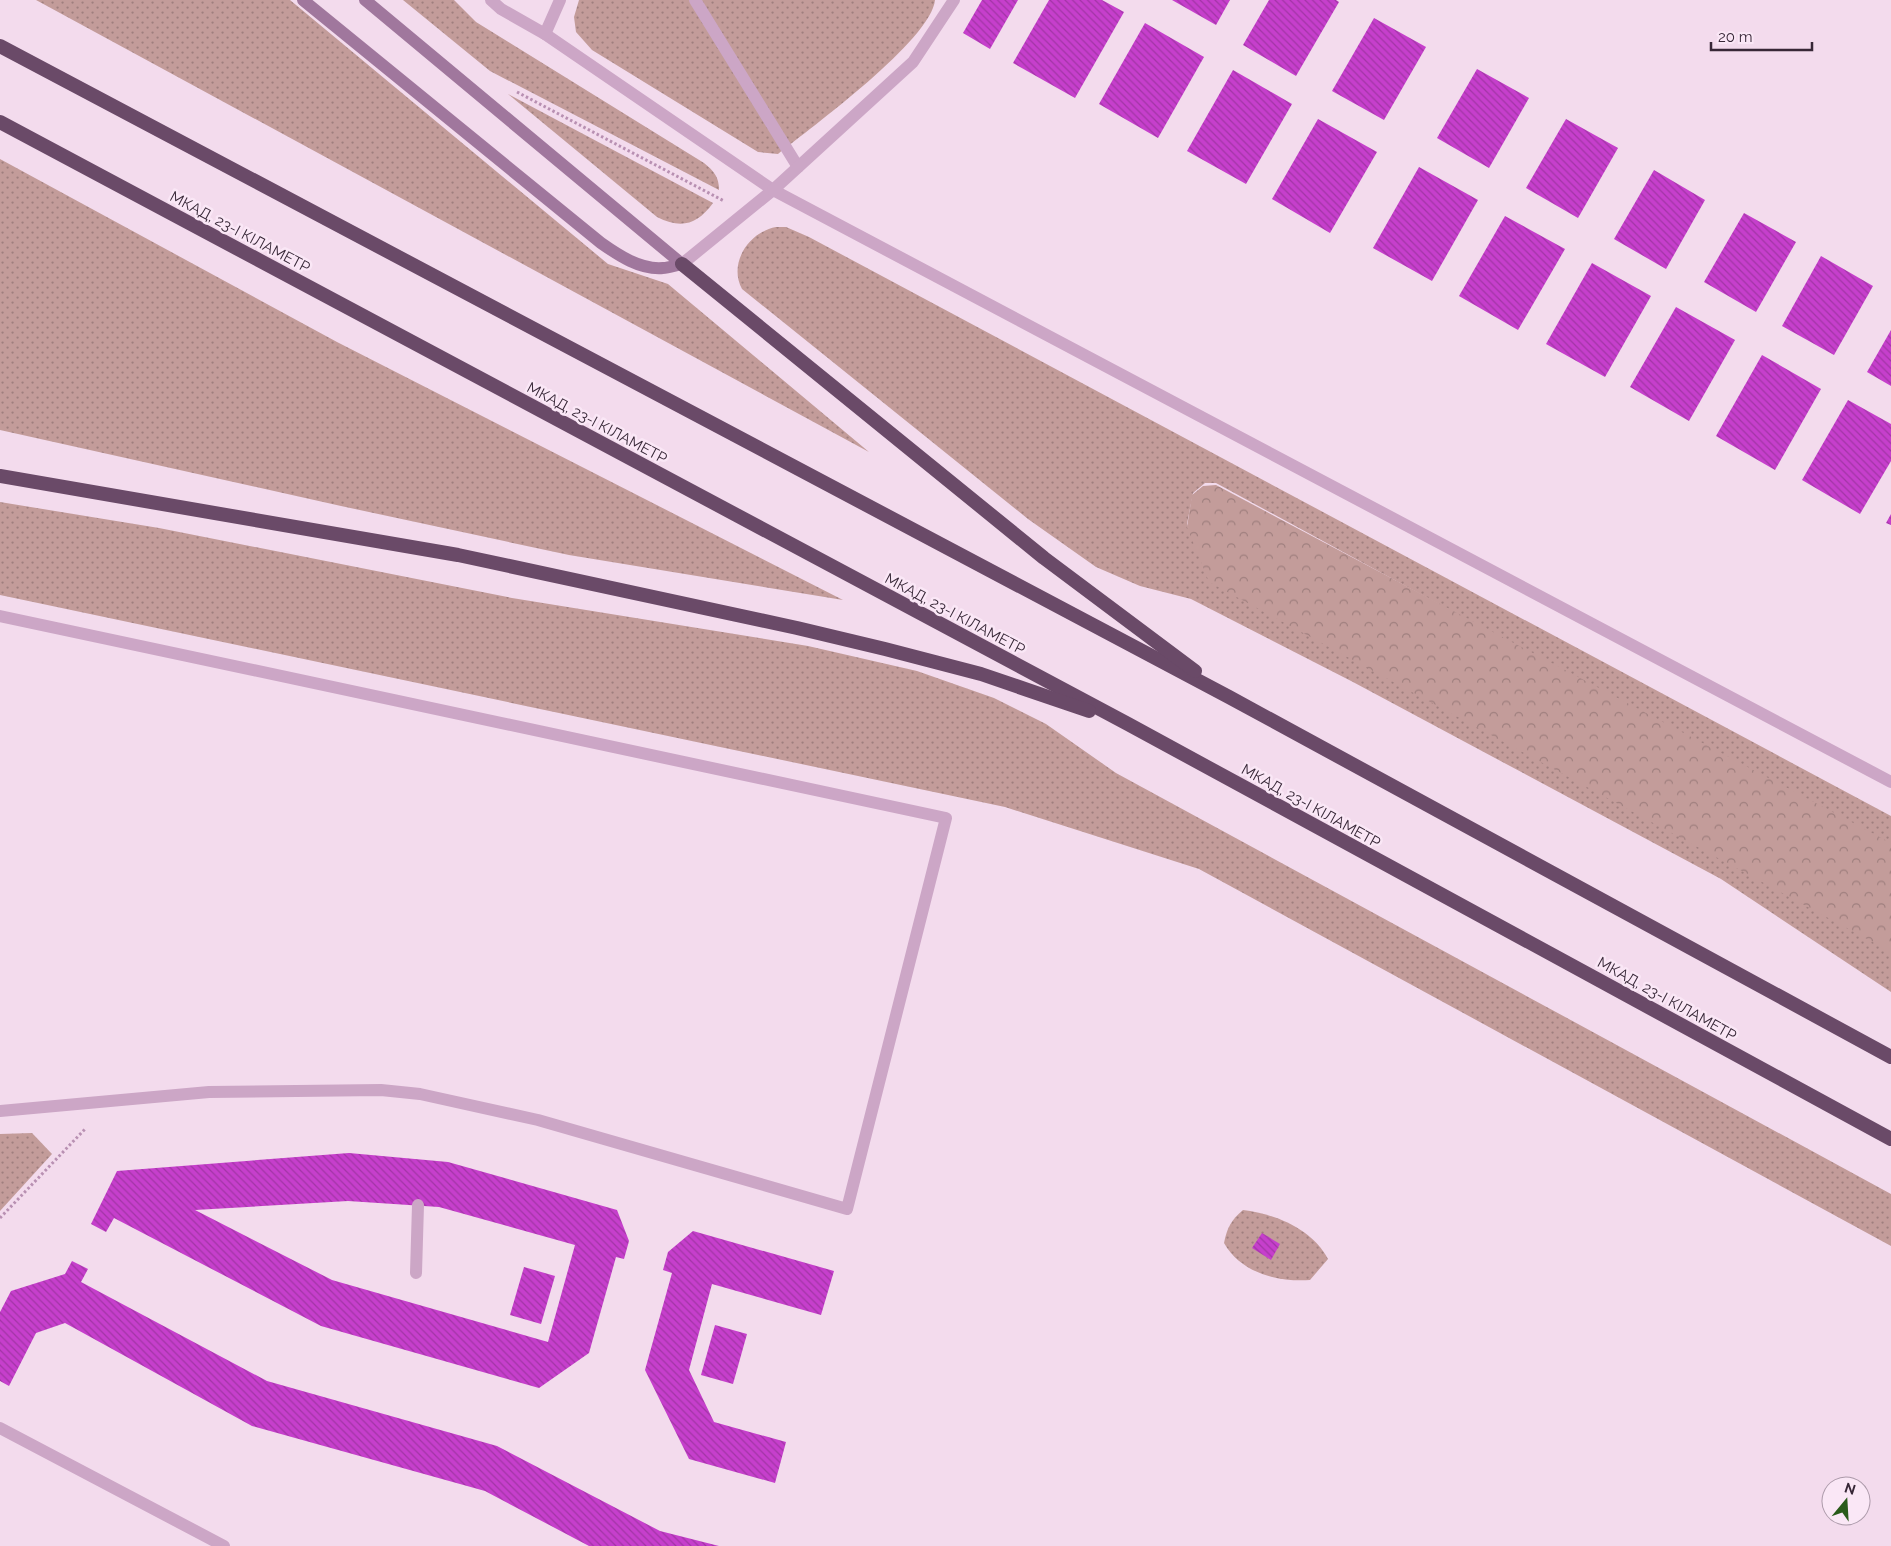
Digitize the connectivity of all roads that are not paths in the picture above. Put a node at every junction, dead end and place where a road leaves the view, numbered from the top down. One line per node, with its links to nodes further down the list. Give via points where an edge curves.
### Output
1 (302, 0): 12 (main road, via 601,243 623,258 644,266 662,268)
2 (365, 0): 12 (main road)
3 (491, 0): 7 (lane)
4 (560, 0): 7 (lane)
5 (695, 0): 10 (lane)
6 (954, 0): 10 (lane, via 913,62)
7 (545, 34): 11 (lane)
8 (0, 46): 15 (highway)
9 (0, 122): 16 (highway, МКАД, 23-І КІЛАМЕТР)
10 (798, 167): 11 (lane)
11 (772, 190): 12 (lane); 17 (lane)
12 (682, 264): 15 (highway, via 1044,558)
13 (0, 476): 16 (highway, via 458,555 797,628 981,674)
14 (0, 616): 19 (lane, via 946,818 847,1209 538,1120 400,1092 209,1092)
15 (1229, 696): 18 (highway)
16 (1128, 724): 20 (highway, МКАД, 23-І КІЛАМЕТР)
17 (1891, 782)
18 (1891, 1057)
19 (0, 1111)
20 (1891, 1140)
21 (418, 1205): 22 (lane)
22 (416, 1273)
23 (0, 1428): 24 (lane)
24 (224, 1546)

